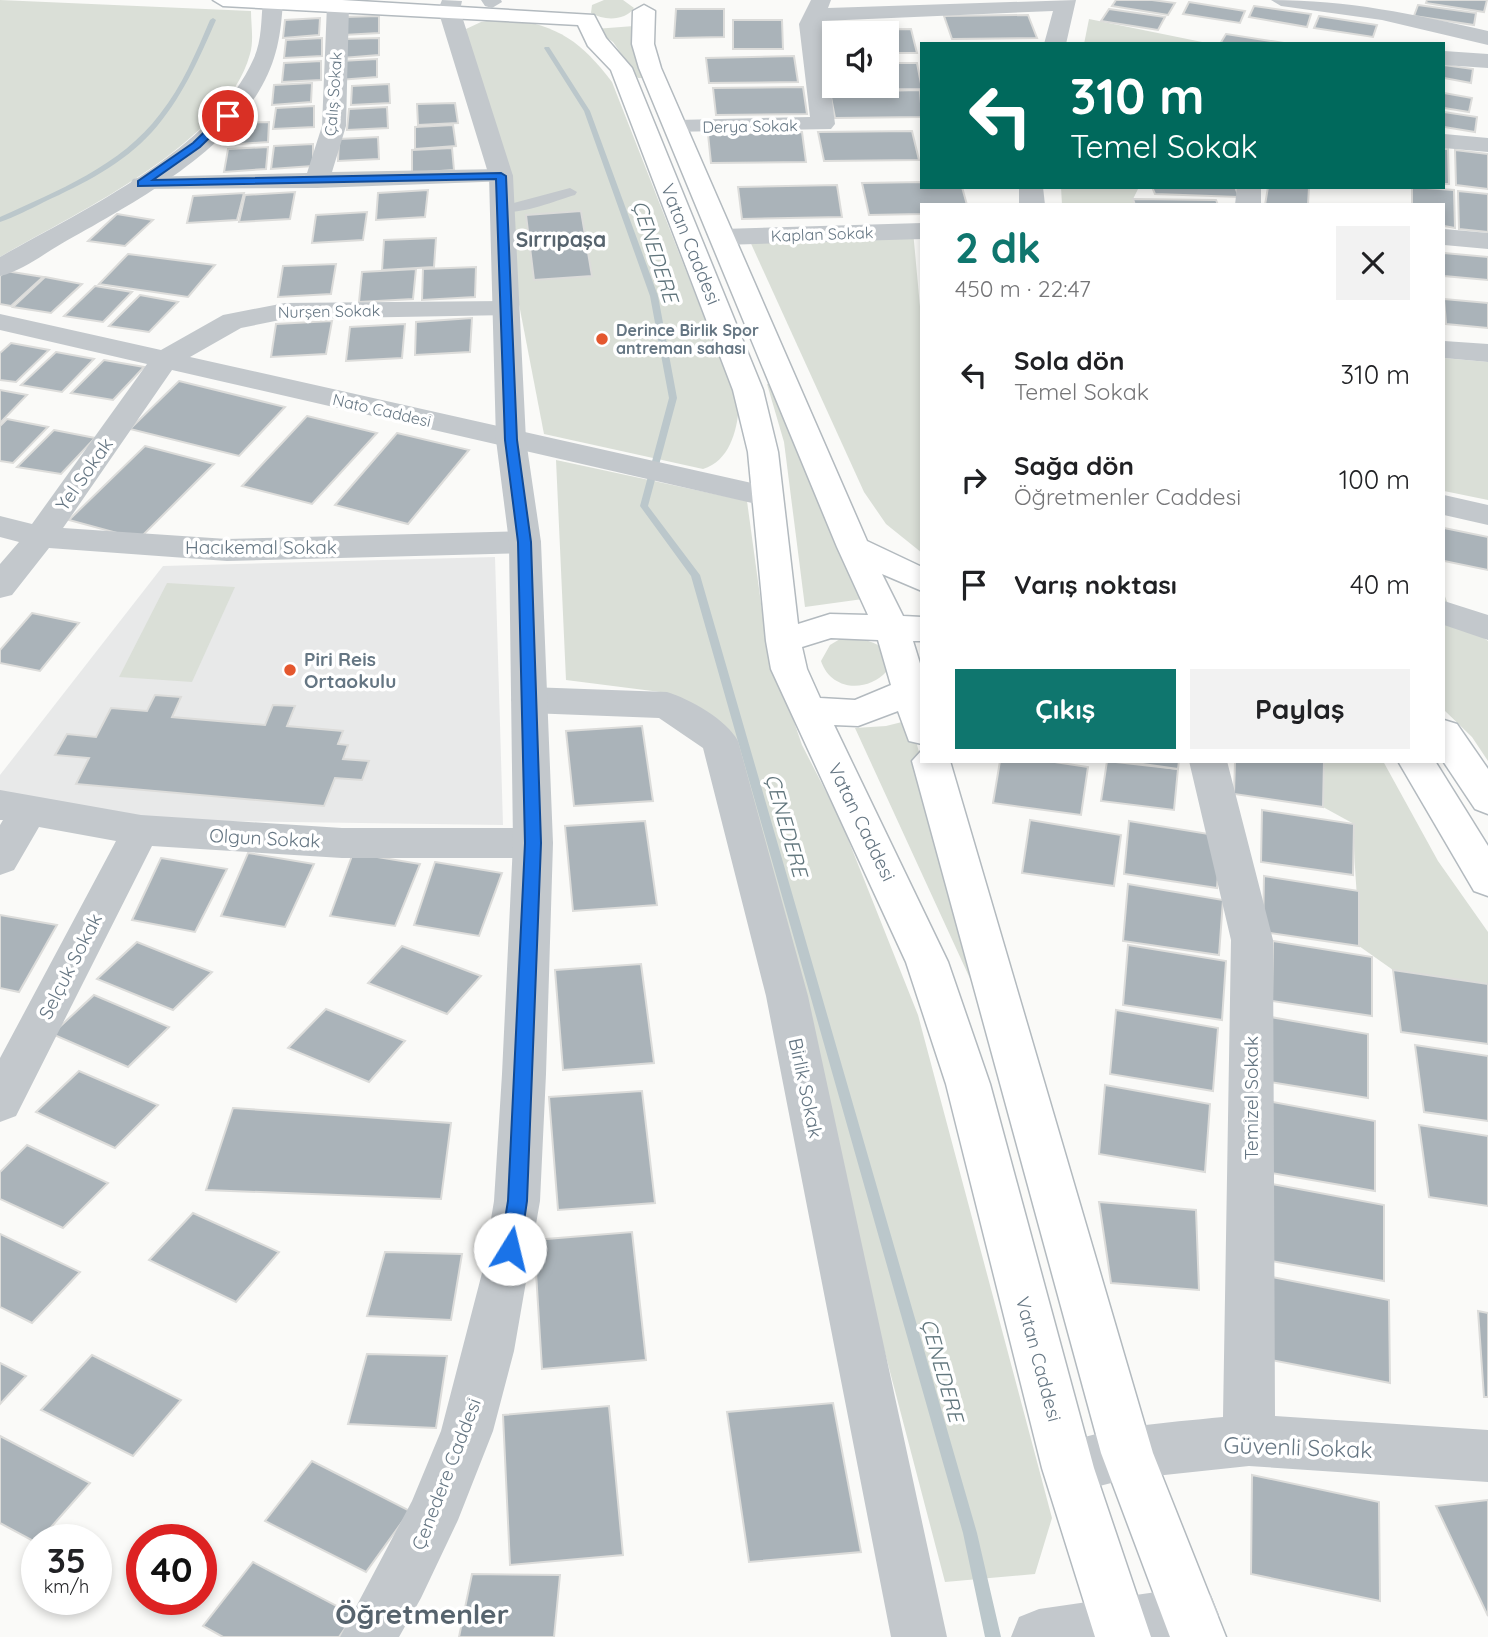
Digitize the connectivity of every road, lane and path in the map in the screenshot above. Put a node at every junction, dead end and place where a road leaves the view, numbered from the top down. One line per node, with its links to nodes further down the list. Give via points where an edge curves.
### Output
1 (223, 0): 4 (main road)
2 (531, 0): 5 (main road)
3 (1281, 0): 10 (street)
4 (272, 1): 8 (main road); 21 (street, via 271,40 265,60 241,100 197,145)
5 (492, 1): 7 (main road)
6 (1065, 2): 9 (street); 13 (street)
7 (447, 4): 8 (main road); 11 (main road); 19 (street, Çenedere Caddesi)
8 (338, 5): 20 (street, Çalış Sokak, via 334,126)
9 (817, 7): 16 (street, Derya Sokak, via 810,24 823,124)
10 (1382, 7): 12 (street)
11 (617, 11): 16 (main road, Vatan Caddesi, via 645,54); 35 (main road, Vatan Caddesi, via 596,41 621,68 748,390 763,452)
12 (1488, 38)
13 (1055, 42)
14 (1445, 58): 15 (street)
15 (1488, 61)
16 (676, 127): 25 (main road, Vatan Caddesi)
17 (1445, 141): 18 (street)
18 (1488, 145)
19 (501, 176): 20 (street); 23 (street, Çenedere Caddesi)
20 (317, 181): 21 (street)
21 (142, 184): 28 (street)
22 (570, 192): 23 (lane)
23 (502, 208): 29 (street, Çenedere Caddesi)
24 (920, 231): 25 (street, Kaplan Sokak)
25 (722, 237): 41 (main road, Vatan Caddesi)
26 (1445, 237): 27 (street)
27 (1488, 241)
28 (0, 268)
29 (504, 309): 33 (street, Nurşen Sokak, via 267,313 233,321); 34 (street, Çenedere Caddesi)
30 (0, 322): 33 (street, Nato Caddesi)
31 (1445, 350): 32 (street)
32 (1488, 354)
33 (165, 359): 34 (street, Nato Caddesi); 39 (street, Yel Sokak)
34 (511, 440): 35 (street, Nato Caddesi); 40 (street, Çenedere Caddesi)
35 (765, 496): 47 (main road, Vatan Caddesi)
36 (1445, 505): 37 (street)
37 (1488, 515)
38 (0, 526): 39 (street, Hacıkemal Sokak)
39 (40, 537): 40 (street, Hacıkemal Sokak, via 297,555); 43 (street, Yel Sokak)
40 (525, 542): 49 (street, Çenedere Caddesi)
41 (853, 547): 42 (main road); 46 (main road, Vatan Caddesi)
42 (920, 579)
43 (0, 586)
44 (1447, 608): 45 (street)
45 (1488, 628)
46 (908, 629): 47 (main road, via 830,626); 48 (main road, Vatan Caddesi)
47 (783, 641): 50 (main road, Vatan Caddesi, via 789,669)
48 (917, 689): 50 (main road, via 858,713)
49 (529, 700): 58 (street, Çenedere Caddesi); 69 (street, Birlik Sokak, via 667,705 720,741 787,996)
50 (807, 710): 65 (main road, Vatan Caddesi, via 927,962 968,1084)
51 (1445, 735): 55 (main road)
52 (934, 763): 63 (main road, Vatan Caddesi)
53 (1208, 763): 62 (street, Temizel Sokak, via 1252,940)
54 (1417, 763): 60 (main road)
55 (1488, 799)
56 (14, 808): 57 (street, Olgun Sokak); 59 (street)
57 (141, 830): 58 (street, Olgun Sokak, via 342,843); 61 (street, Selçuk Sokak)
58 (533, 843): 68 (street, Çenedere Caddesi, via 517,1201 506,1273 467,1430 431,1520)
59 (0, 859)
60 (1488, 880)
61 (0, 1102)
62 (1249, 1440): 63 (street, Güvenli Sokak); 64 (street, Güvenli Sokak)
63 (1127, 1453): 65 (street, Güvenli Sokak); 66 (main road, Vatan Caddesi)
64 (1488, 1455)
65 (1068, 1468): 67 (main road, Vatan Caddesi)
66 (1194, 1626): 67 (street)
67 (1087, 1633)
68 (368, 1637)
69 (919, 1637)

